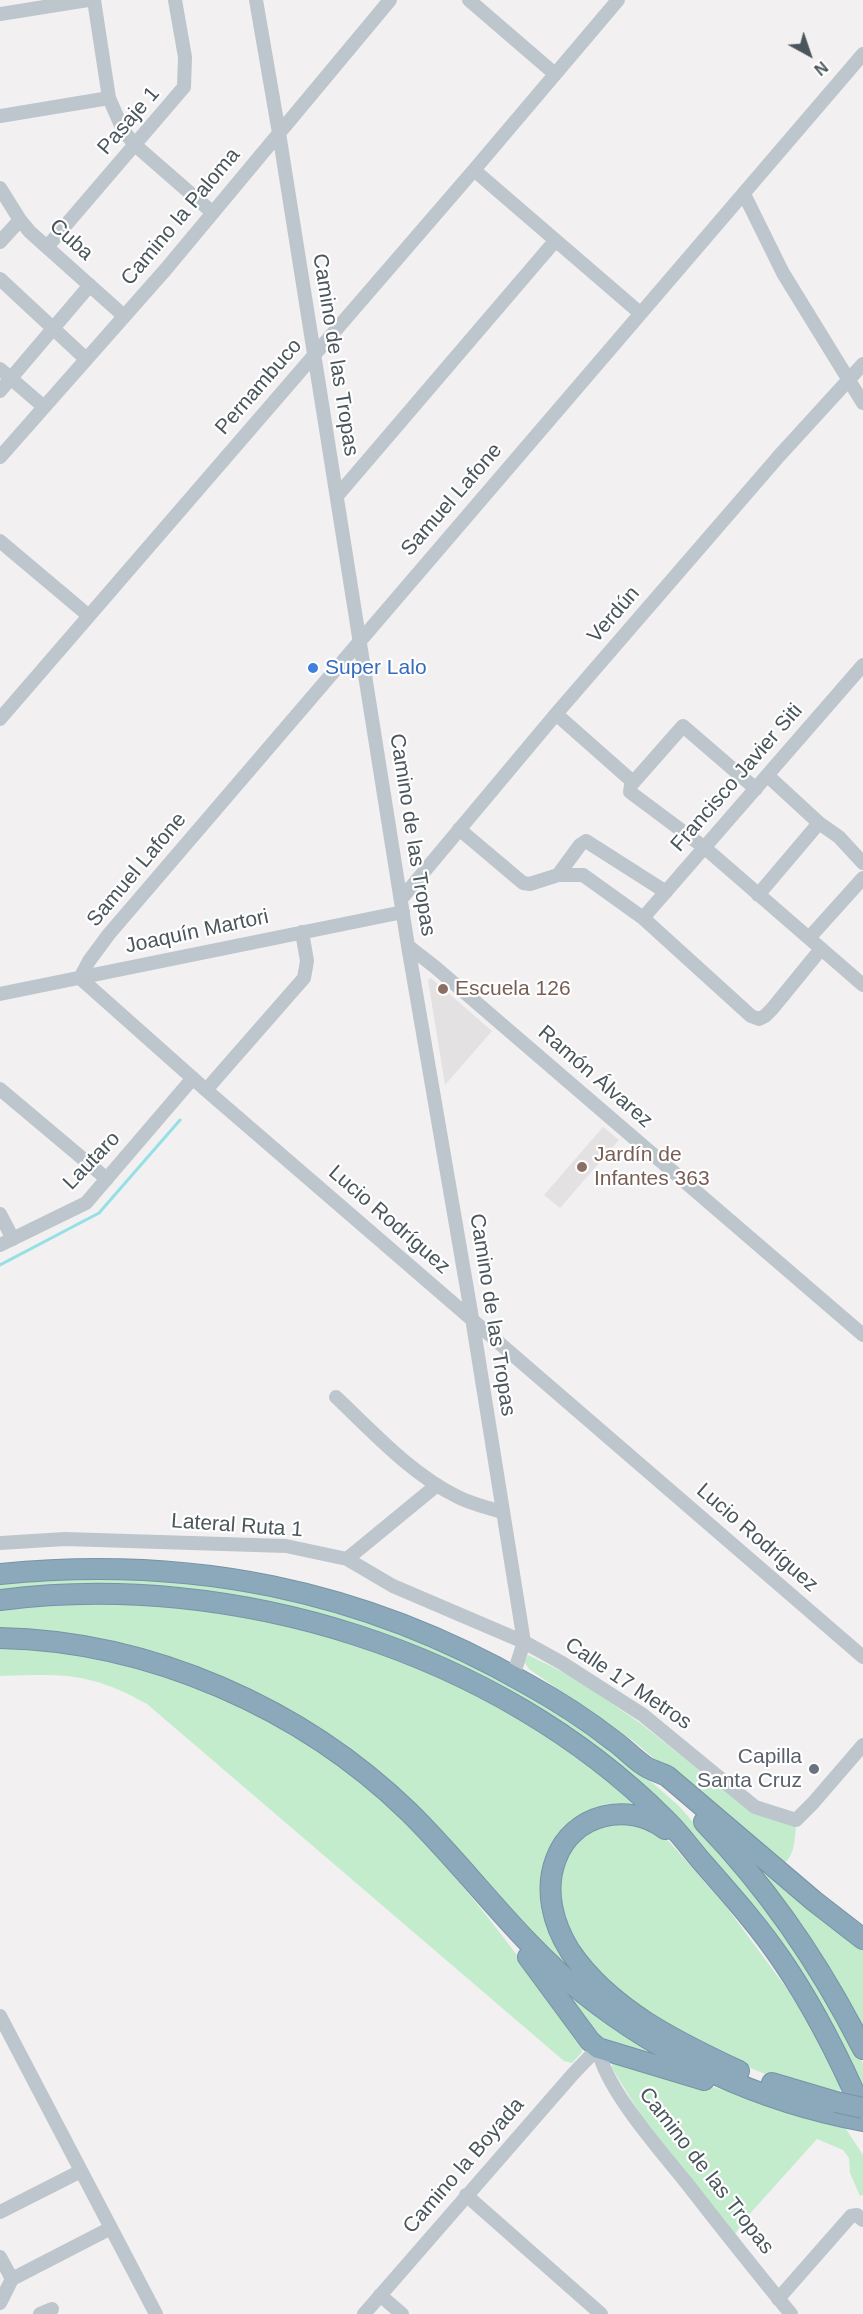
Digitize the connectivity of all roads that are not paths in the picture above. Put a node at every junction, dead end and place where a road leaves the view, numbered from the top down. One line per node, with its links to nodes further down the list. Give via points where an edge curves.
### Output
1 (88, 0): 8 (street)
2 (94, 0): 11 (street)
3 (175, 0): 14 (street, Pasaje 1, via 185,57 184,87)
4 (256, 0): 13 (street, Camino de las Tropas)
5 (390, 0): 13 (street, Camino la Paloma)
6 (469, 0): 10 (street)
7 (618, 0): 10 (street, Pernambuco)
8 (0, 14)
9 (863, 54): 17 (street, Samuel Lafone)
10 (555, 74): 15 (street, Pernambuco)
11 (110, 98): 12 (street); 14 (street, via 123,130)
12 (0, 116)
13 (279, 133): 18 (street, Camino la Paloma); 28 (street, Camino de las Tropas)
14 (135, 145): 18 (street); 22 (street, Pasaje 1)
15 (474, 170): 20 (street); 28 (street, Pernambuco)
16 (0, 188): 19 (street, Cuba)
17 (744, 194): 25 (street, Samuel Lafone); 33 (street, via 783,273)
18 (213, 213): 26 (street, Camino la Paloma)
19 (20, 220): 21 (street); 22 (street, Cuba)
20 (555, 241): 25 (street); 38 (street)
21 (0, 242)
22 (46, 247): 24 (street, Cuba)
23 (0, 279): 27 (street)
24 (90, 285): 26 (street, Cuba); 27 (street)
25 (640, 313): 41 (street, Samuel Lafone)
26 (124, 316): 29 (street, Camino la Paloma)
27 (53, 329): 29 (street); 32 (street)
28 (313, 356): 38 (street, Camino de las Tropas); 40 (street, Pernambuco)
29 (86, 359): 36 (street, Camino la Paloma)
30 (863, 364): 33 (street, Verdún)
31 (0, 369): 32 (street)
32 (11, 378): 34 (street); 36 (street)
33 (848, 381): 35 (street); 43 (street, Verdún)
34 (0, 391)
35 (863, 404)
36 (44, 407): 37 (street, Camino la Paloma)
37 (0, 455)
38 (337, 496): 41 (street, Camino de las Tropas)
39 (0, 541): 40 (street)
40 (89, 616): 44 (street, Pernambuco)
41 (360, 640): 56 (street, Camino de las Tropas); 63 (street, Samuel Lafone, via 109,934)
42 (863, 665): 45 (street, Francisco Javier Siti)
43 (556, 714): 46 (street); 49 (street, Verdún)
44 (0, 718)
45 (768, 776): 47 (street, Francisco Javier Siti); 48 (street)
46 (632, 787): 47 (street, via 684,726); 50 (street)
47 (756, 789): 50 (street, Francisco Javier Siti)
48 (819, 823): 51 (street, via 839,837); 55 (street)
49 (459, 829): 52 (street, via 524,883); 56 (street, Verdún)
50 (705, 848): 54 (street, Francisco Javier Siti); 55 (street)
51 (863, 863)
52 (558, 875): 54 (street, via 586,841); 58 (street, via 581,874)
53 (863, 878): 60 (street)
54 (666, 892): 58 (street, Francisco Javier Siti)
55 (758, 895): 60 (street)
56 (402, 898): 57 (street, Camino de las Tropas)
57 (403, 912): 59 (street, Joaquín Martori); 61 (street, Camino de las Tropas)
58 (643, 918): 62 (street, via 759,1019 772,1009)
59 (302, 932): 63 (street, Joaquín Martori); 68 (street, via 307,961 304,978)
60 (809, 938): 62 (street)
61 (408, 946): 73 (street, Camino de las Tropas); 74 (street, Ramón Álvarez)
62 (821, 949): 64 (street)
63 (80, 978): 65 (street, Joaquín Martori); 66 (street, Lucio Rodríguez)
64 (863, 984)
65 (0, 994)
66 (193, 1078): 68 (street, Lucio Rodríguez); 69 (street, Lautaro)
67 (0, 1089): 69 (street)
68 (206, 1090): 73 (street, Lucio Rodríguez)
69 (107, 1179): 71 (street, Lautaro, via 86,1203)
70 (0, 1214): 71 (street)
71 (13, 1239): 72 (street, Lautaro)
72 (0, 1245)
73 (472, 1318): 77 (street, Camino de las Tropas); 84 (street, Lucio Rodríguez)
74 (863, 1335)
75 (336, 1397): 76 (street)
76 (437, 1485): 77 (street, via 475,1504); 79 (street)
77 (503, 1512): 83 (street, Camino de las Tropas)
78 (0, 1543): 79 (street, Lateral Ruta 1, via 66,1539 286,1546)
79 (347, 1558): 83 (street, Lateral Ruta 1, via 393,1586)
80 (0, 1574): 85 (highway, via 128,1568 199,1573 269,1585 390,1619)
81 (0, 1600): 88 (highway, via 106,1594 190,1598 281,1614 367,1639 452,1673 543,1724 642,1797)
82 (0, 1638): 89 (highway, via 72,1645 153,1663 265,1709 321,1742 375,1782 433,1837)
83 (524, 1642): 85 (street, Camino de las Tropas); 86 (street, Calle 17 Metros, via 643,1715 755,1807 796,1820)
84 (863, 1657)
85 (513, 1676): 87 (highway, via 565,1706)
86 (863, 1744)
87 (644, 1766): 90 (highway, via 667,1776); 93 (highway, via 705,1823 771,1899 821,1972)
88 (691, 1850): 95 (highway, via 655,1822 626,1813 604,1816 577,1830 556,1858 550,1892 554,1916 569,1948 600,1986 647,2022 753,2078); 96 (highway, via 798,1984)
89 (503, 1917): 92 (highway, via 512,1935); 94 (highway, via 556,1970 607,2012 656,2044)
90 (863, 1939)
91 (0, 2016): 98 (street)
92 (598, 2048): 94 (highway, via 722,2085); 99 (street, Camino la Boyada); 107 (street, Camino de las Tropas, via 608,2075 649,2136)
93 (863, 2049)
94 (744, 2087): 95 (highway, via 803,2108)
95 (837, 2110): 96 (highway, bridge); 97 (highway)
96 (863, 2110)
97 (863, 2121)
98 (81, 2171): 100 (street); 102 (street)
99 (466, 2195): 105 (street, Camino la Boyada); 111 (street)
100 (0, 2212)
101 (857, 2218): 107 (street)
102 (111, 2228): 104 (street); 108 (street)
103 (0, 2257): 104 (street)
104 (12, 2279): 106 (street)
105 (380, 2295): 109 (street, Camino la Boyada); 110 (street)
106 (0, 2303)
107 (782, 2309)
108 (156, 2314)
109 (364, 2314)
110 (402, 2314)
111 (601, 2314)

